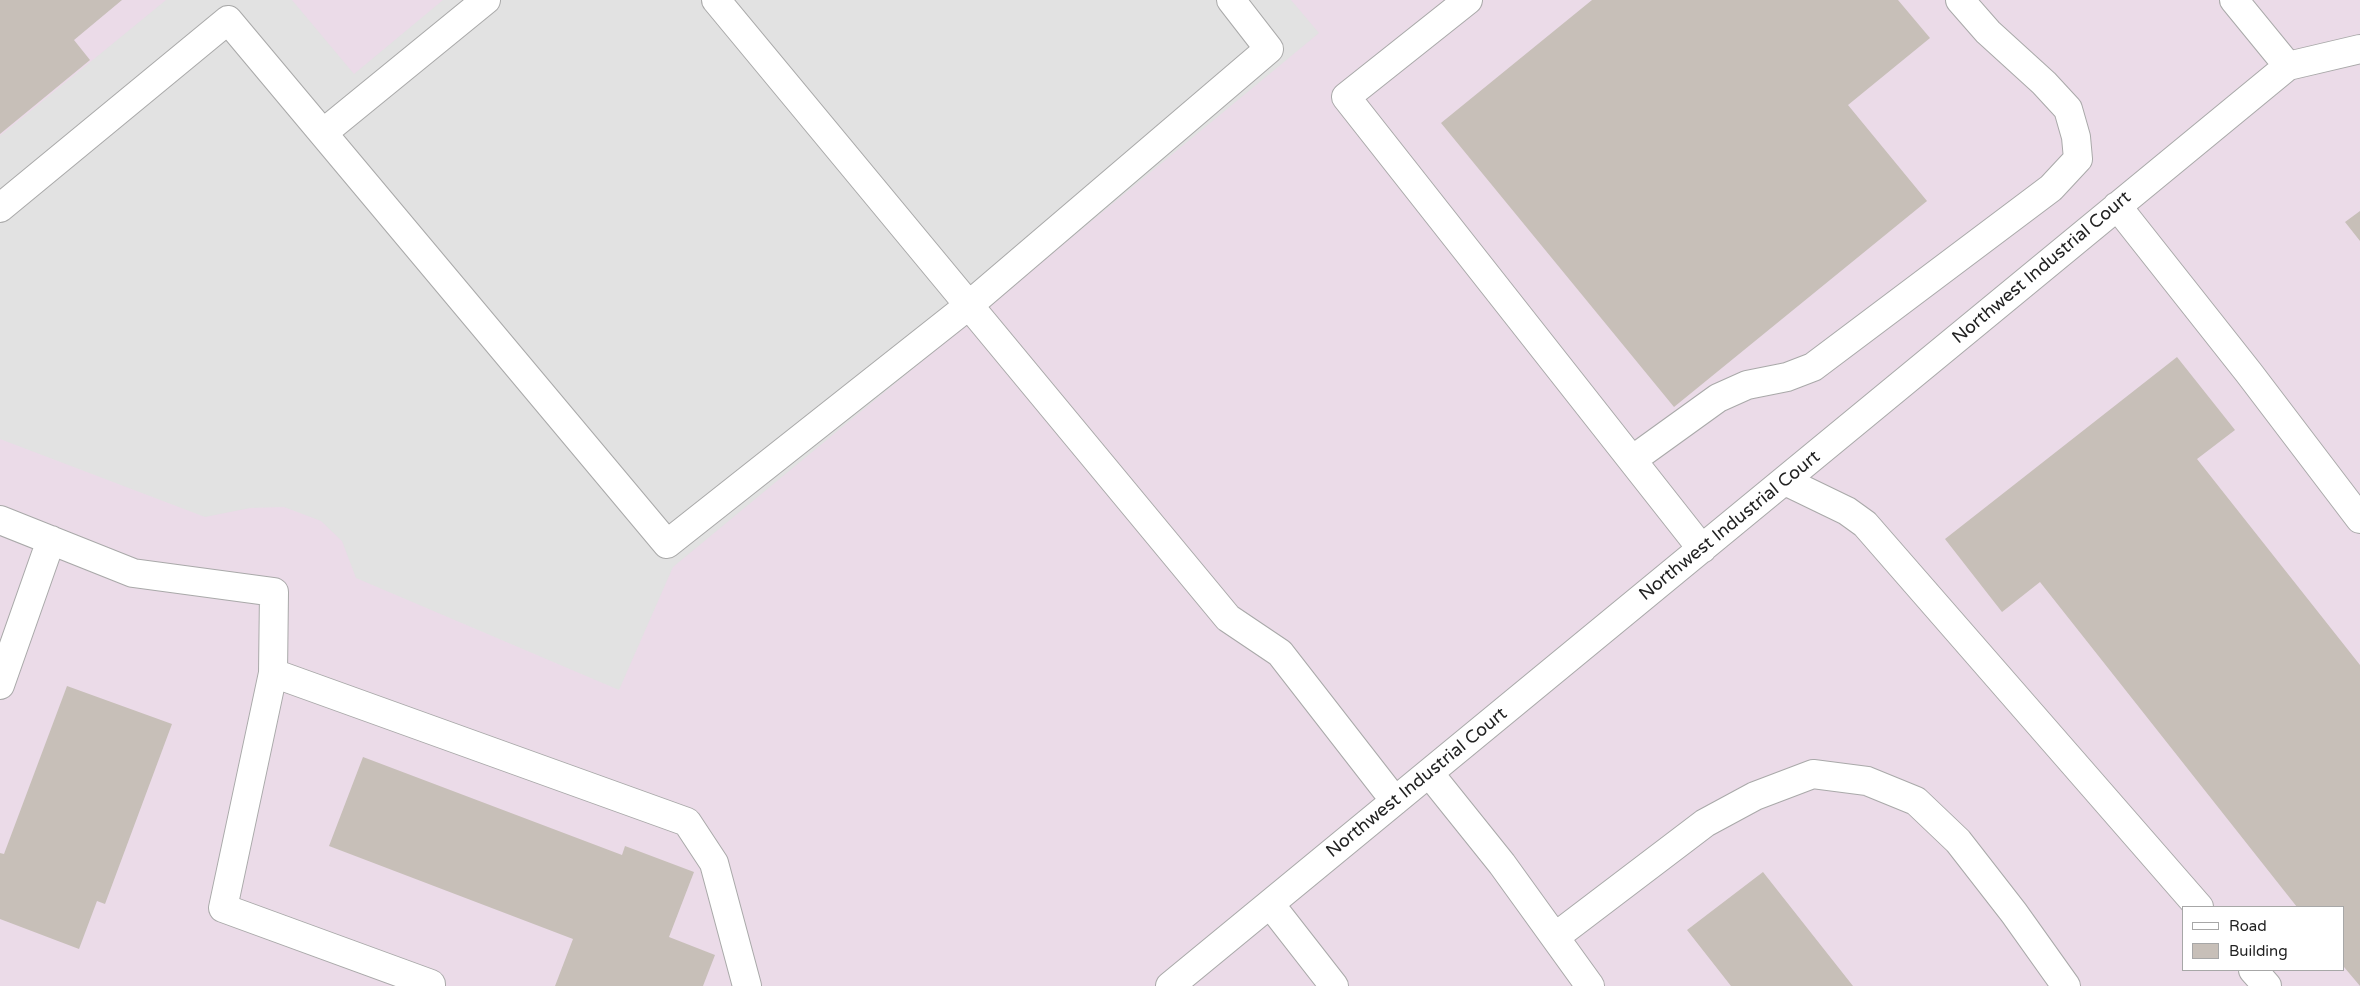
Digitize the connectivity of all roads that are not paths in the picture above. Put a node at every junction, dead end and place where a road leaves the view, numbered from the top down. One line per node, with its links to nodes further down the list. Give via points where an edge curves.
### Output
1 (486, 0): 9 (street)
2 (716, 0): 12 (street)
3 (1231, 0): 12 (street, via 1269,50)
4 (1468, 0): 13 (street, via 1346,96)
5 (1960, 0): 13 (street, via 1988,32 2044,82 2068,109 2078,158 2051,188 1813,367 1787,377 1747,385 1718,398)
6 (2234, 0): 8 (street)
7 (2360, 49): 8 (street, Northwest Industrial Court)
8 (2288, 66): 10 (street, Northwest Industrial Court)
9 (324, 133): 11 (street, via 228,20); 12 (street, via 668,544)
10 (2117, 206): 14 (street, Northwest Industrial Court); 15 (street)
11 (0, 208)
12 (968, 306): 22 (street, via 1228,618 1280,654)
13 (1632, 460): 18 (street)
14 (1785, 481): 18 (street, Northwest Industrial Court); 24 (street, via 1847,511 1865,524)
15 (2360, 519)
16 (0, 520): 17 (street)
17 (51, 540): 19 (street, via 134,573 274,592); 20 (street)
18 (1702, 549): 21 (street, Northwest Industrial Court)
19 (273, 673): 27 (street, via 223,908); 28 (street, via 687,822 714,863)
20 (0, 685)
21 (1429, 773): 22 (street, Northwest Industrial Court); 25 (street)
22 (1394, 801): 23 (street, Northwest Industrial Court)
23 (1270, 904): 29 (street, Northwest Industrial Court); 30 (street)
24 (2197, 906)
25 (1555, 937): 31 (street); 32 (street, via 1705,823 1755,796 1813,774 1867,781 1916,801 1958,841)
26 (2254, 971): 33 (street)
27 (431, 986)
28 (747, 986)
29 (1170, 986)
30 (1334, 986)
31 (1590, 986)
32 (2066, 986)
33 (2267, 986)

